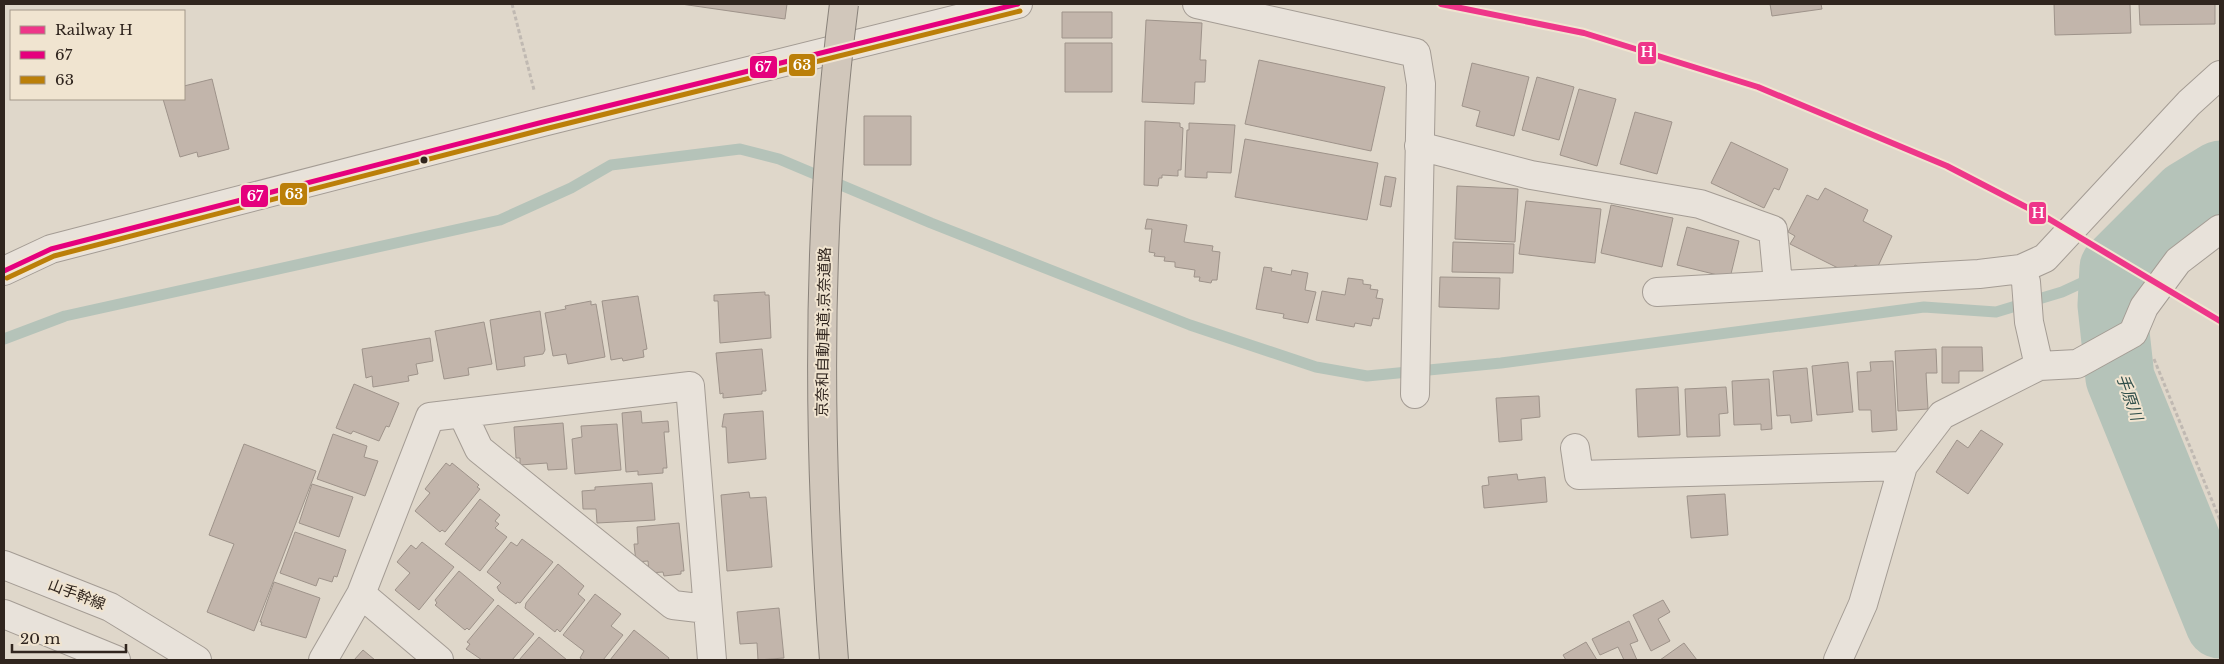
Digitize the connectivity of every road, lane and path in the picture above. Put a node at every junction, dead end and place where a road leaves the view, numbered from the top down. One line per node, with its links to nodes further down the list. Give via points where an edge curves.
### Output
1 (512, 4): 6 (path)
2 (844, 4): 29 (highway, 京奈和自動車道;京奈道路, bridge, via 830,148 822,284 825,545)
3 (1018, 4): 6 (street)
4 (1197, 4): 7 (street, via 1416,53 1421,84)
5 (2220, 75): 10 (street, via 2189,103 2045,258)
6 (543, 122): 9 (street, via 51,250)
7 (1419, 146): 11 (street, via 1531,175 1700,204 1773,230); 15 (street)
8 (2220, 229): 13 (street, via 2178,261 2144,307)
9 (4, 271)
10 (2023, 276): 11 (street, via 1979,274); 14 (street)
11 (1778, 284): 12 (street)
12 (1657, 292)
13 (2136, 328): 14 (street, via 2077,364); 19 (path)
14 (2039, 366): 18 (street, via 1942,415)
15 (1415, 394)
16 (462, 413): 21 (street, via 430,417); 22 (street, via 479,449 673,605); 22 (street, via 690,386)
17 (1575, 448): 18 (street, via 1579,475)
18 (1903, 466): 30 (street, via 1863,604)
19 (2220, 520)
20 (4, 565): 25 (street, 山手幹線, via 110,607)
21 (361, 594): 26 (street); 27 (street)
22 (707, 609): 28 (street)
23 (4, 614): 24 (street)
24 (116, 660)
25 (197, 660)
26 (323, 660)
27 (440, 660)
28 (712, 660)
29 (834, 660)
30 (1838, 660)

